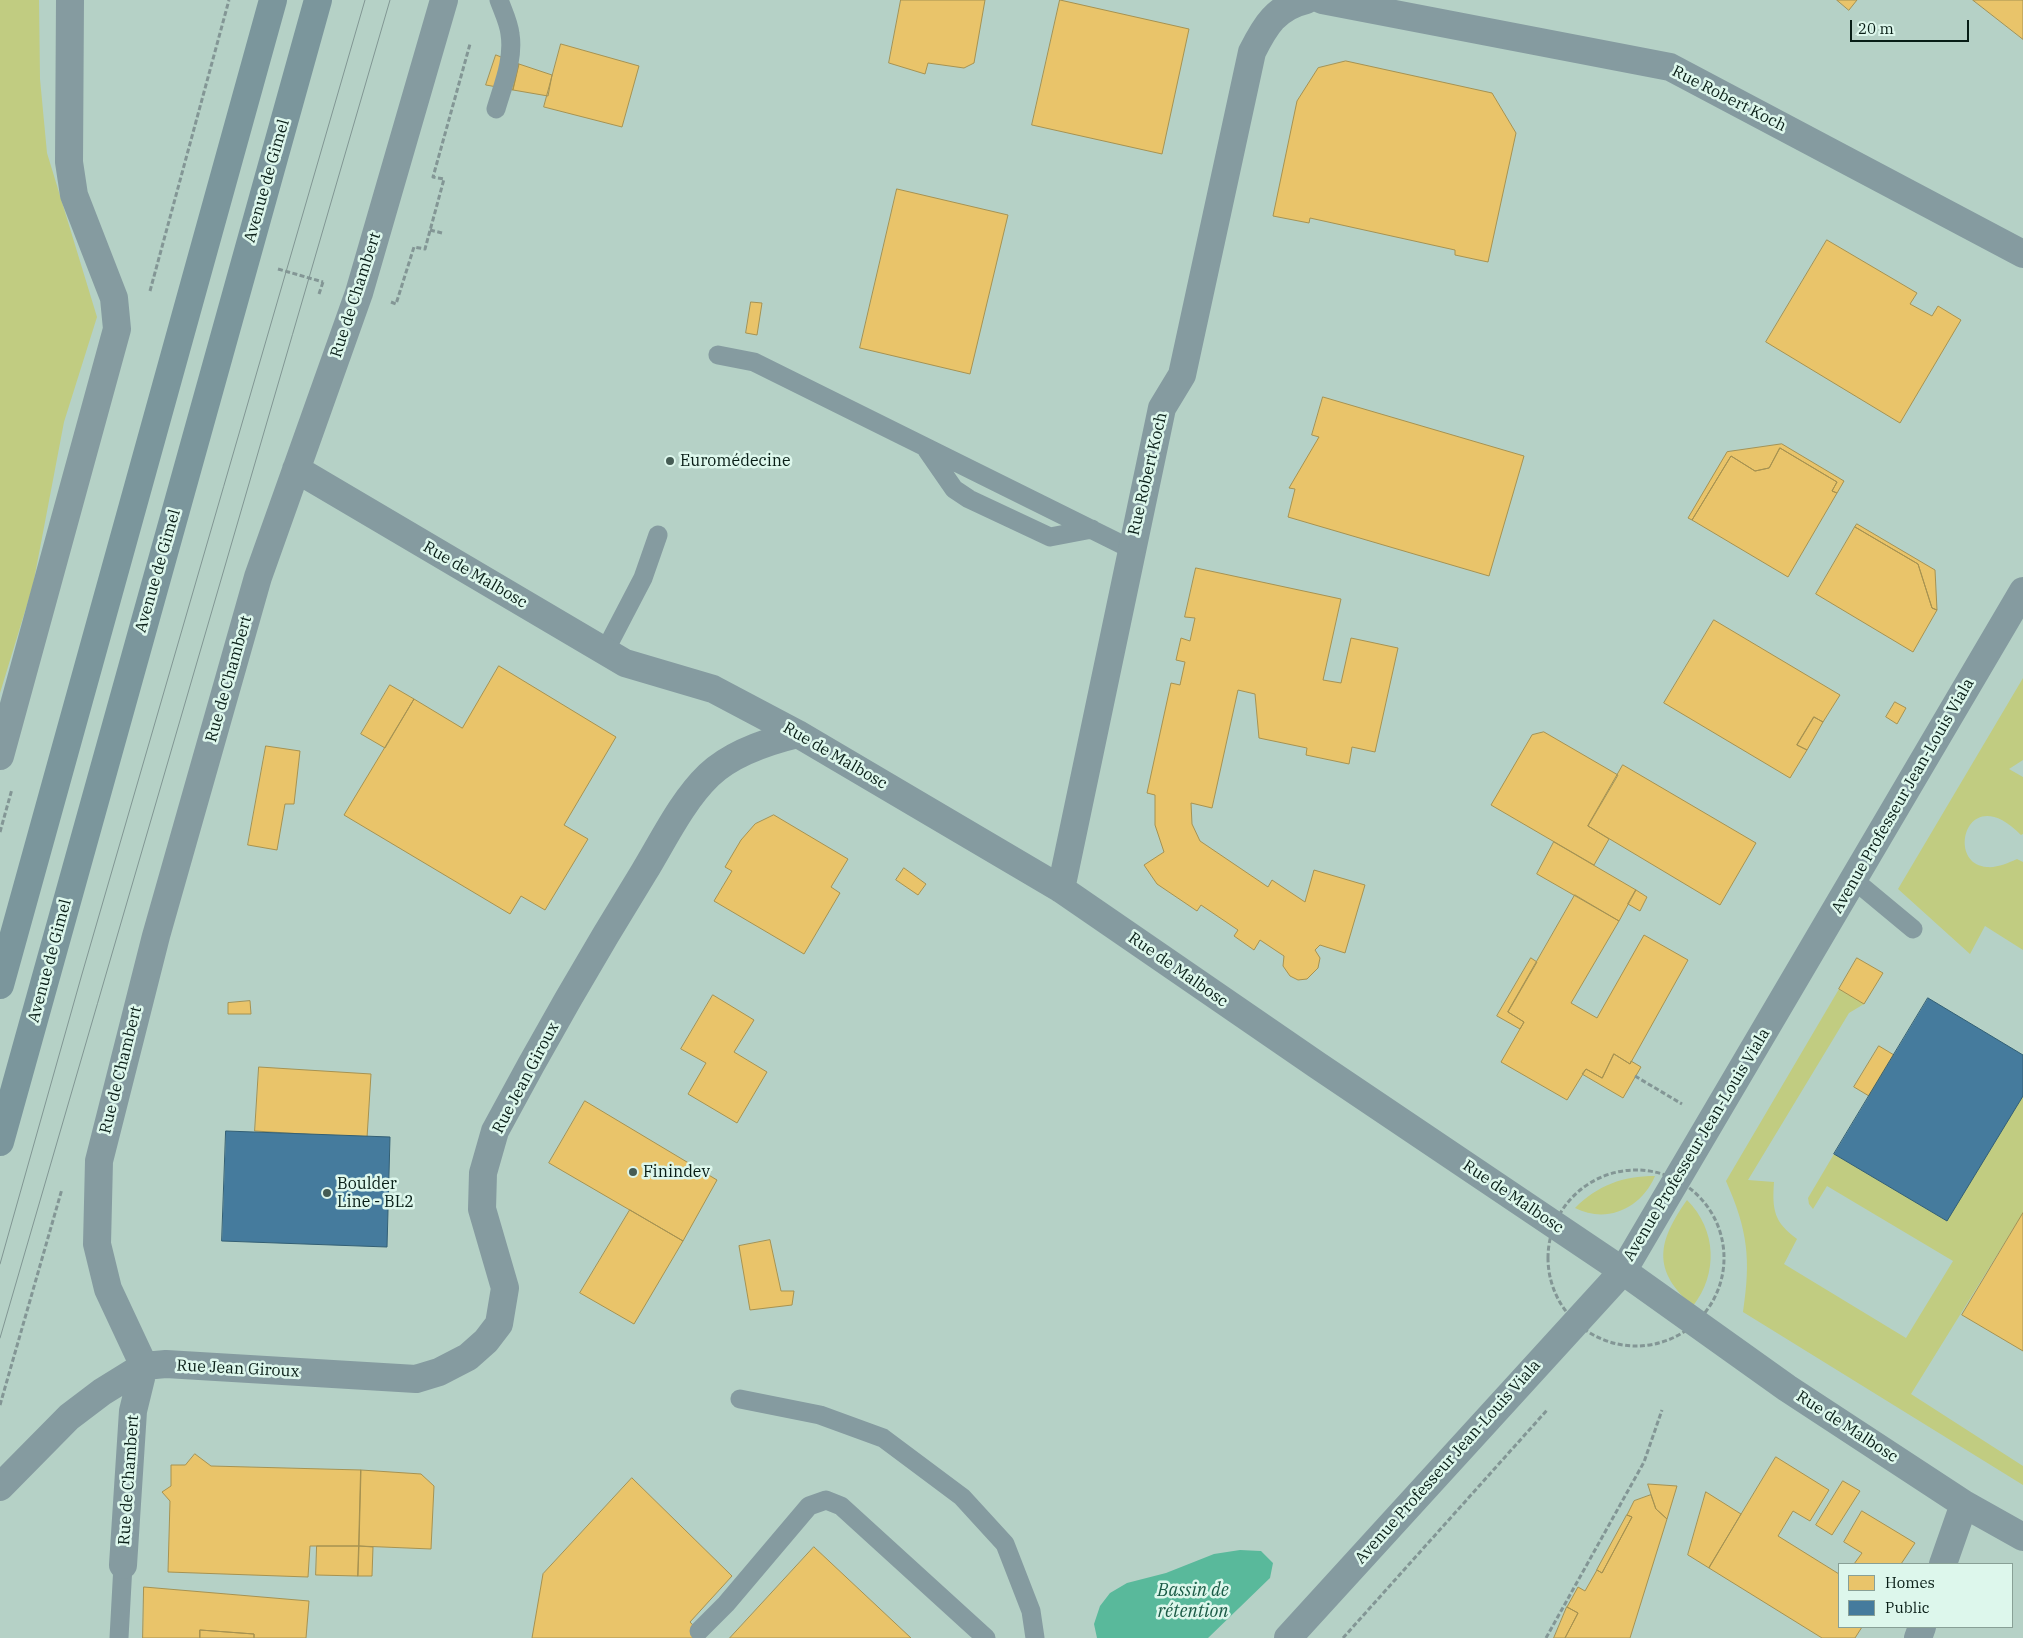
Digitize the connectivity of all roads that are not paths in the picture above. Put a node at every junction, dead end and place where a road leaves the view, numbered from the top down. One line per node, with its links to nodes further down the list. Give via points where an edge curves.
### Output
1 (70, 0): 19 (street, via 69,162 74,195 114,298 117,329)
2 (273, 0): 23 (main road)
3 (318, 0): 24 (main road, Avenue de Gimel)
4 (444, 0): 12 (street, Rue de Chambert, via 359,293)
5 (499, 0): 8 (lane, via 511,42 510,58)
6 (1306, 0): 15 (street, Rue Robert Koch, via 1289,4 1274,17 1252,52 1182,375 1162,408)
7 (1322, 0): 9 (street, Rue Robert Koch, via 1670,67)
8 (496, 108)
9 (2023, 254)
10 (718, 356): 11 (lane, via 754,362)
11 (926, 449): 13 (lane); 13 (lane, via 954,489 964,497 1050,537)
12 (296, 469): 17 (street, Rue de Malbosc); 26 (street, Rue de Chambert, via 258,578 156,936 99,1161 97,1244 108,1289)
13 (1092, 529): 15 (lane)
14 (658, 535): 17 (lane, via 643,578)
15 (1131, 549): 21 (street, Rue Robert Koch)
16 (2023, 591): 20 (street, Avenue Professeur Jean-Louis Viala)
17 (605, 651): 18 (street, Rue de Malbosc, via 625,663 713,689)
18 (798, 734): 21 (street, Rue de Malbosc); 26 (street, Rue Jean Giroux, via 781,738 725,763 710,774 690,798 609,930 495,1131 483,1173 482,1209 505,1288 498,1324 486,1341 468,1357 440,1372 416,1379 166,1364)
19 (0, 756)
20 (1854, 880): 22 (lane); 25 (street, Avenue Professeur Jean-Louis Viala)
21 (1061, 889): 25 (street, Rue de Malbosc)
22 (1913, 929)
23 (0, 985)
24 (0, 1142)
25 (1623, 1271): 29 (street, Rue de Malbosc, via 1786,1388); 37 (street, Avenue Professeur Jean-Louis Viala)
26 (144, 1366): 28 (street, via 69,1417); 32 (street, Rue de Chambert, via 133,1411)
27 (740, 1399): 36 (lane, via 820,1415 883,1438 962,1497 1005,1544 1031,1611)
28 (0, 1487)
29 (1964, 1504): 30 (street, Rue de Malbosc); 31 (street)
30 (2023, 1537)
31 (1943, 1563)
32 (123, 1565): 34 (lane)
33 (699, 1632): 35 (lane, via 809,1506 826,1500 840,1506)
34 (119, 1638)
35 (986, 1638)
36 (1035, 1638)
37 (1288, 1638)

